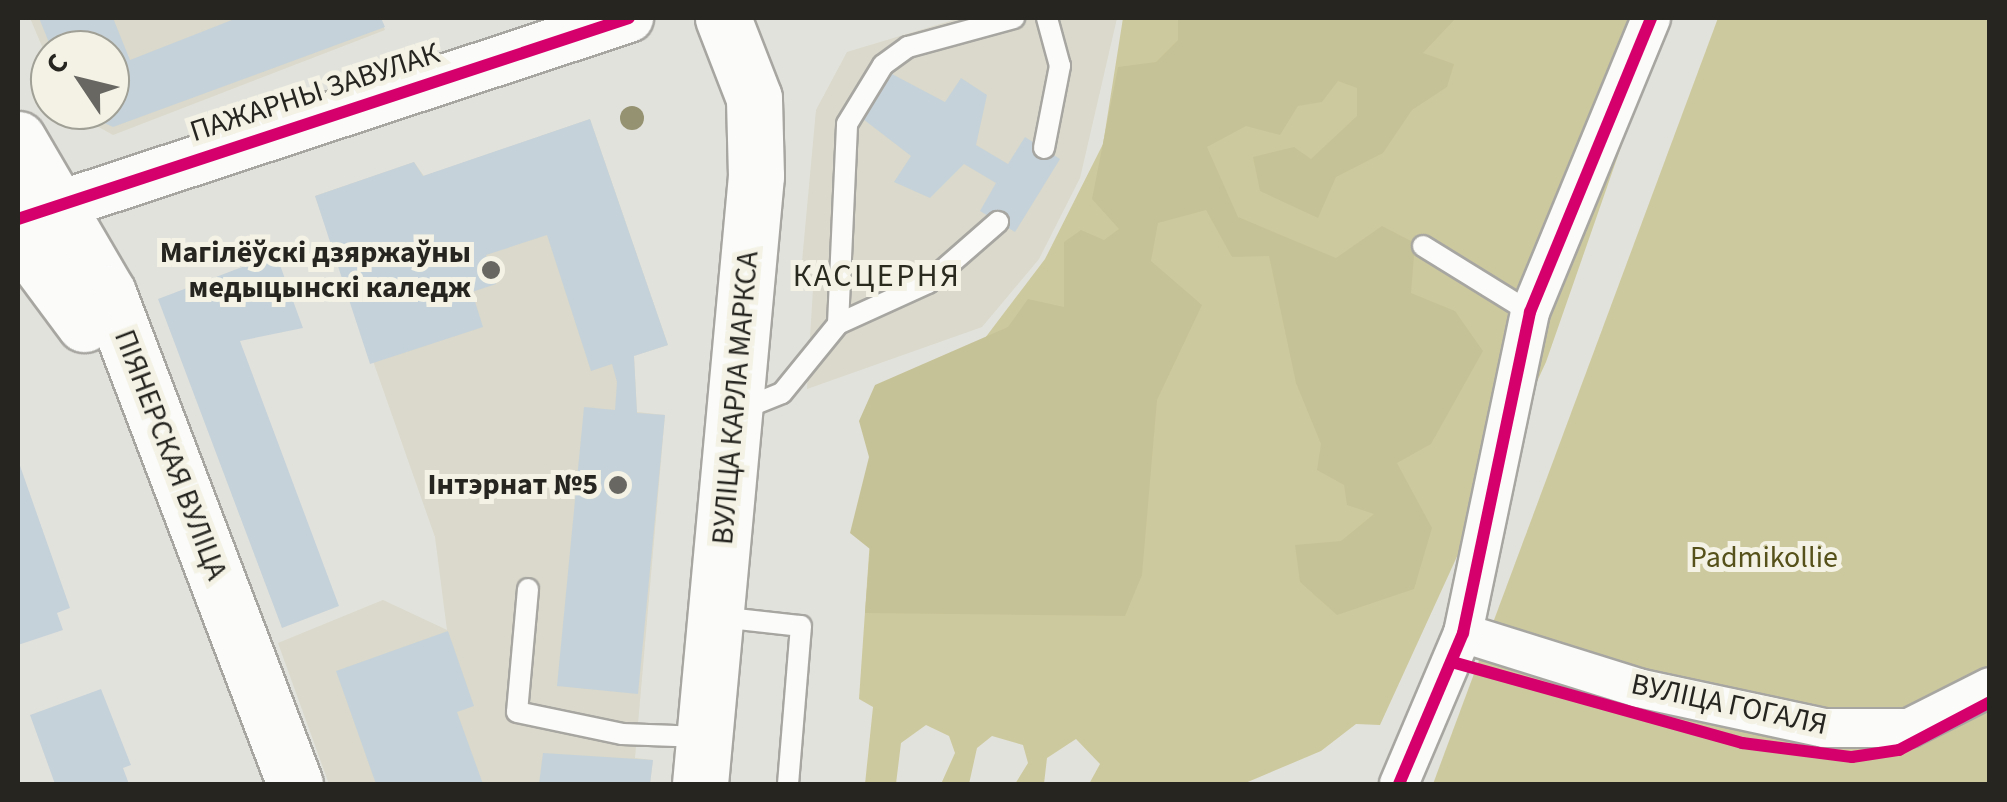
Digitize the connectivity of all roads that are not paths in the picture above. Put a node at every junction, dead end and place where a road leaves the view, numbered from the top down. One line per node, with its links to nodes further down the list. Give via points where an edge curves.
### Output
1 (629, 18): 8 (street, ПАЖАРНЫ ЗАВУЛАК)
2 (723, 18): 13 (main road, ВУЛІЦА КАРЛА МАРКСА, via 754,98)
3 (1014, 18): 12 (lane, via 908,47 882,65 847,124)
4 (1047, 18): 7 (lane, via 1060,66)
5 (1651, 18): 11 (street)
6 (18, 139): 8 (main road, ПІЯНЕРСКАЯ ВУЛІЦА)
7 (1044, 148)
8 (28, 221): 19 (main road, ПІЯНЕРСКАЯ ВУЛІЦА, via 78,306); 20 (main road, ПІЯНЕРСКАЯ ВУЛІЦА, via 108,293)
9 (998, 222): 12 (lane, via 928,283)
10 (1424, 246): 11 (lane)
11 (1530, 312): 16 (street)
12 (838, 324): 13 (lane, via 782,393)
13 (734, 412): 15 (main road, ВУЛІЦА КАРЛА МАРКСА)
14 (528, 589): 18 (lane, via 517,712 622,734)
15 (717, 617): 18 (main road, ВУЛІЦА КАРЛА МАРКСА); 21 (lane, via 801,626)
16 (1464, 633): 17 (street, ВУЛІЦА ГОГАЛЯ, via 1638,688 1824,728 1909,728); 22 (street)
17 (1990, 686)
18 (702, 761)
19 (258, 784)
20 (295, 784)
21 (788, 784)
22 (1399, 784)

